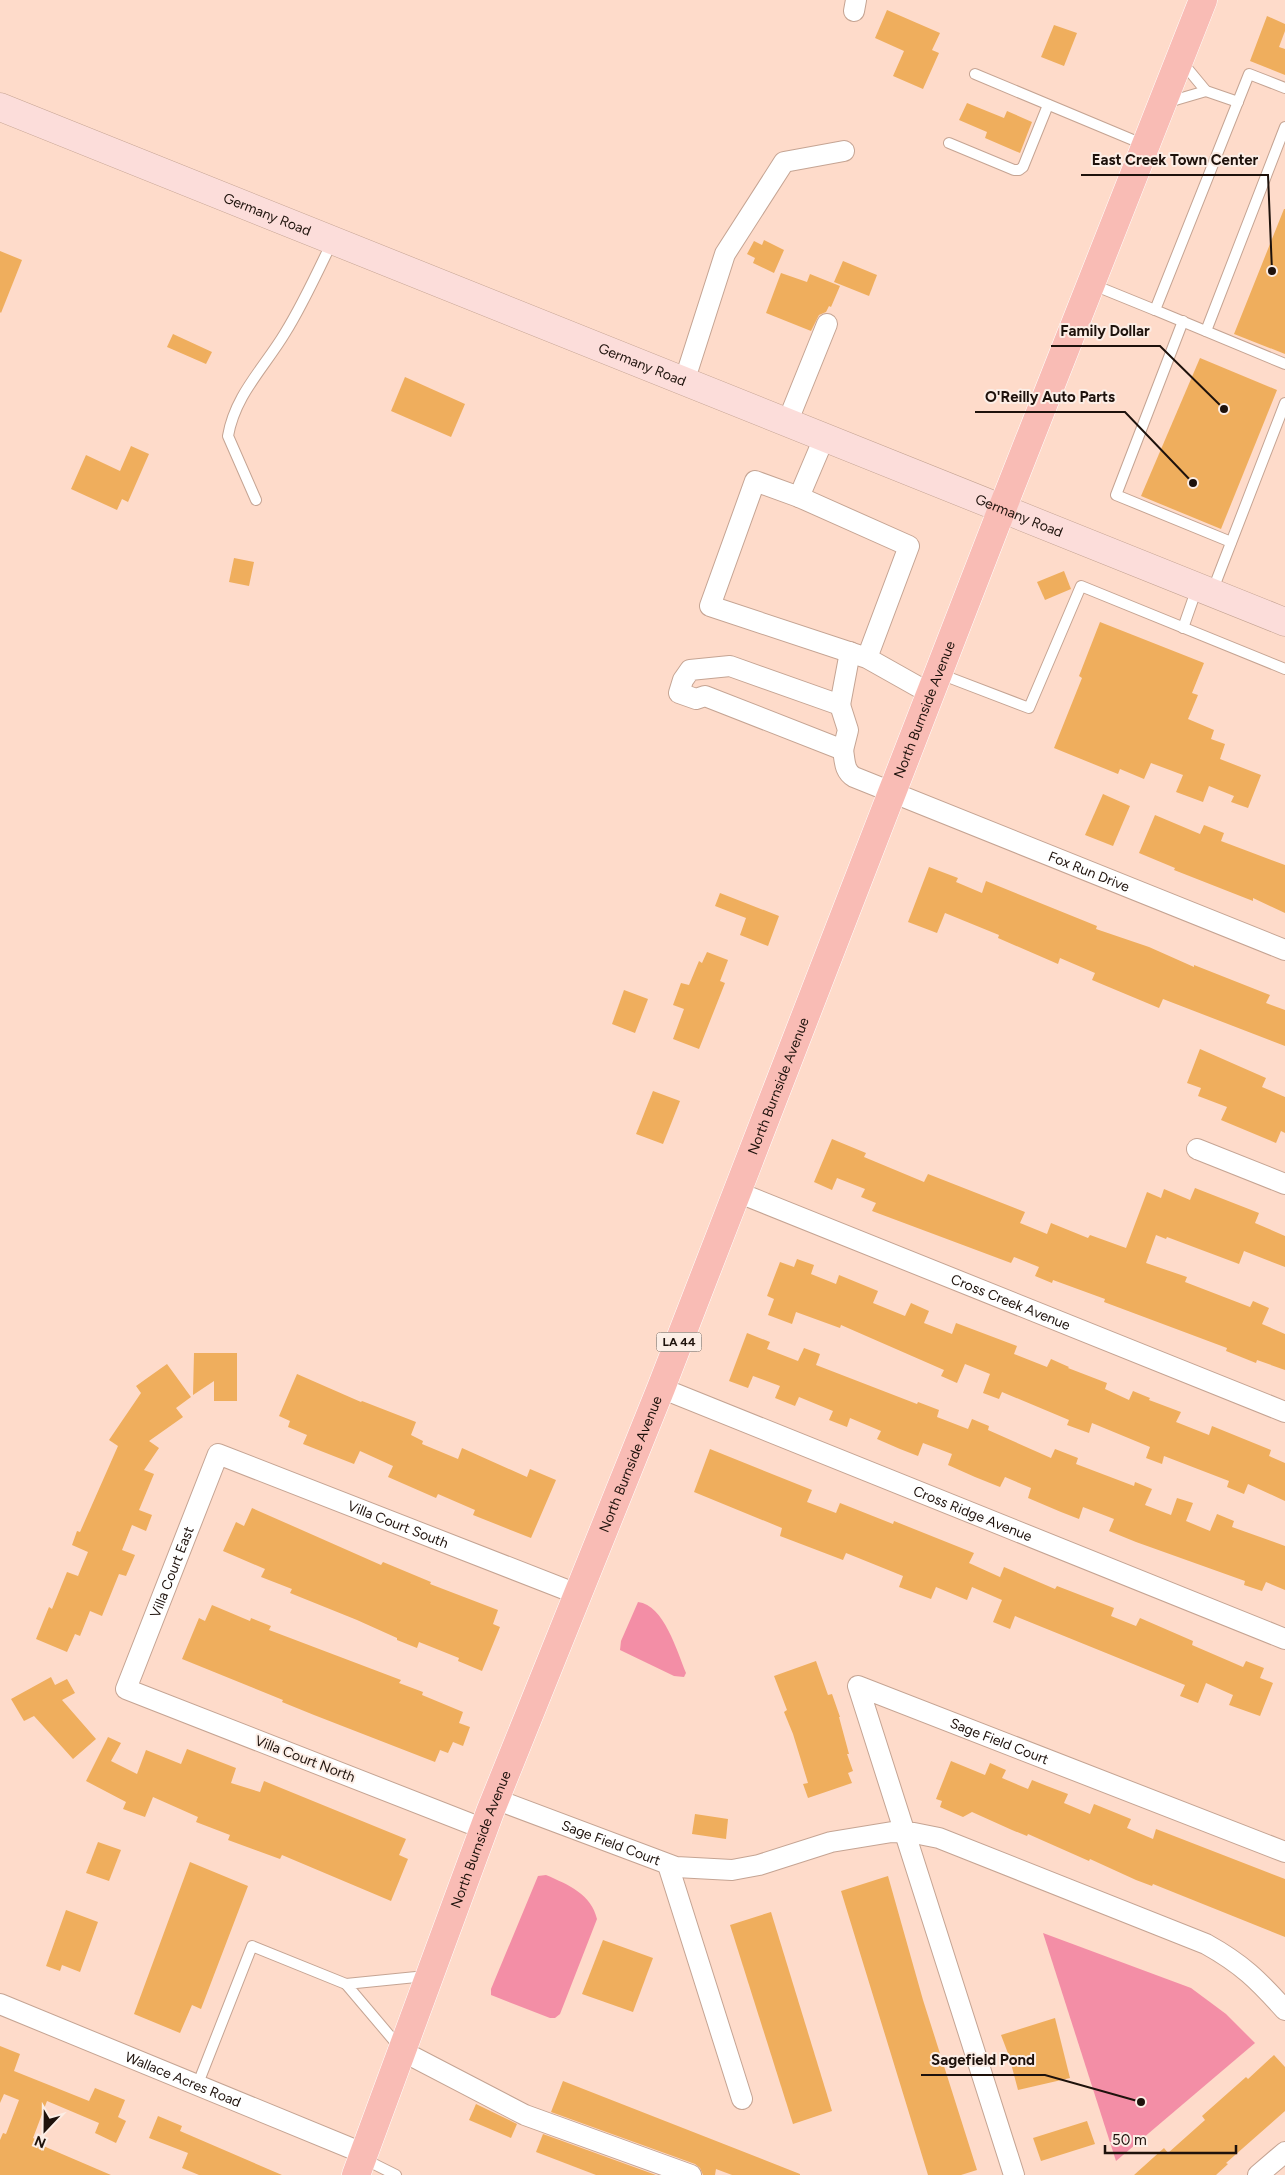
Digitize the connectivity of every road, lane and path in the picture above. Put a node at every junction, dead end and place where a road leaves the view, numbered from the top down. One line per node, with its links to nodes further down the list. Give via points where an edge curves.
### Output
1 (1203, 0): 2 (main road, North Burnside Avenue / LA 44)
2 (1180, 59): 5 (lane); 8 (main road, North Burnside Avenue / LA 44)
3 (974, 74): 7 (lane)
4 (1285, 88): 6 (lane, via 1249,74)
5 (1206, 91): 6 (lane); 8 (lane)
6 (1238, 102): 16 (lane)
7 (1048, 104): 11 (lane, via 1019,170); 12 (lane)
8 (1162, 104): 12 (main road, North Burnside Avenue / LA 44)
9 (0, 107): 14 (main road, Germany Road)
10 (1285, 127): 19 (lane)
11 (949, 143)
12 (1146, 145): 15 (main road, North Burnside Avenue / LA 44)
13 (844, 151): 21 (street, via 784,162 725,254)
14 (332, 241): 21 (main road, Germany Road); 26 (lane, via 300,308 248,385 230,425 228,436)
15 (1091, 284): 16 (lane); 27 (main road, North Burnside Avenue / LA 44)
16 (1155, 310): 17 (lane)
17 (1183, 321): 19 (lane); 28 (lane, via 1116,495)
18 (827, 324): 23 (street)
19 (1206, 331): 20 (lane)
20 (1285, 364)
21 (684, 382): 23 (main road, Germany Road)
22 (1285, 403): 28 (lane)
23 (787, 423): 24 (main road, Germany Road)
24 (824, 438): 25 (street); 27 (main road, Germany Road)
25 (799, 497): 32 (street, via 909,546); 32 (street, via 755,481 710,606)
26 (256, 500)
27 (1002, 509): 29 (main road, Germany Road); 34 (main road, North Burnside Avenue / LA 44)
28 (1231, 542): 29 (lane)
29 (1204, 590): 30 (main road, Germany Road); 31 (lane)
30 (1285, 622)
31 (1183, 628): 33 (lane); 34 (lane, via 1081,586 1029,708)
32 (858, 655): 34 (street); 35 (street)
33 (1285, 669)
34 (935, 683): 37 (main road, North Burnside Avenue / LA 44)
35 (840, 705): 36 (street, via 848,730); 36 (street, via 730,666 690,670 679,693 696,699 705,696)
36 (843, 750): 37 (street, Fox Run Drive, via 848,773)
37 (893, 792): 38 (street, Fox Run Drive); 41 (main road, North Burnside Avenue / LA 44)
38 (1285, 950)
39 (1197, 1149): 40 (street)
40 (1285, 1184)
41 (737, 1192): 42 (main road, North Burnside Avenue / LA 44); 43 (street, Cross Creek Avenue)
42 (661, 1388): 45 (main road, North Burnside Avenue / LA 44); 46 (street, Cross Ridge Avenue)
43 (1285, 1412)
44 (218, 1454): 45 (street, Villa Court South); 47 (street, Villa Court East)
45 (577, 1594): 48 (main road, North Burnside Avenue / LA 44)
46 (1285, 1639)
47 (126, 1689): 49 (street, Villa Court North)
48 (495, 1799): 49 (main road, North Burnside Avenue / LA 44); 52 (street, Sage Field Court)
49 (484, 1829): 53 (main road, North Burnside Avenue / LA 44)
50 (906, 1833): 51 (street, Sage Field Court, via 858,1686); 52 (street, Sage Field Court, via 851,1838 732,1870); 56 (street, Sage Field Court, via 960,1845 1206,1944 1242,1966); 64 (street, Sage Field Court)
51 (1285, 1852)
52 (668, 1865): 59 (street)
53 (430, 1976): 54 (lane); 57 (main road, North Burnside Avenue / LA 44)
54 (346, 1984): 57 (lane); 58 (lane, via 252,1946)
55 (0, 2004): 58 (street, Wallace Acres Road)
56 (1285, 2010)
57 (402, 2051): 61 (main road, North Burnside Avenue / LA 44); 63 (street, via 525,2115)
58 (198, 2086): 61 (street, Wallace Acres Road)
59 (742, 2099)
60 (1285, 2152): 65 (street)
61 (360, 2164): 62 (lane, via 374,2164)
62 (396, 2175)
63 (691, 2175)
64 (1014, 2175)
65 (1258, 2175)

